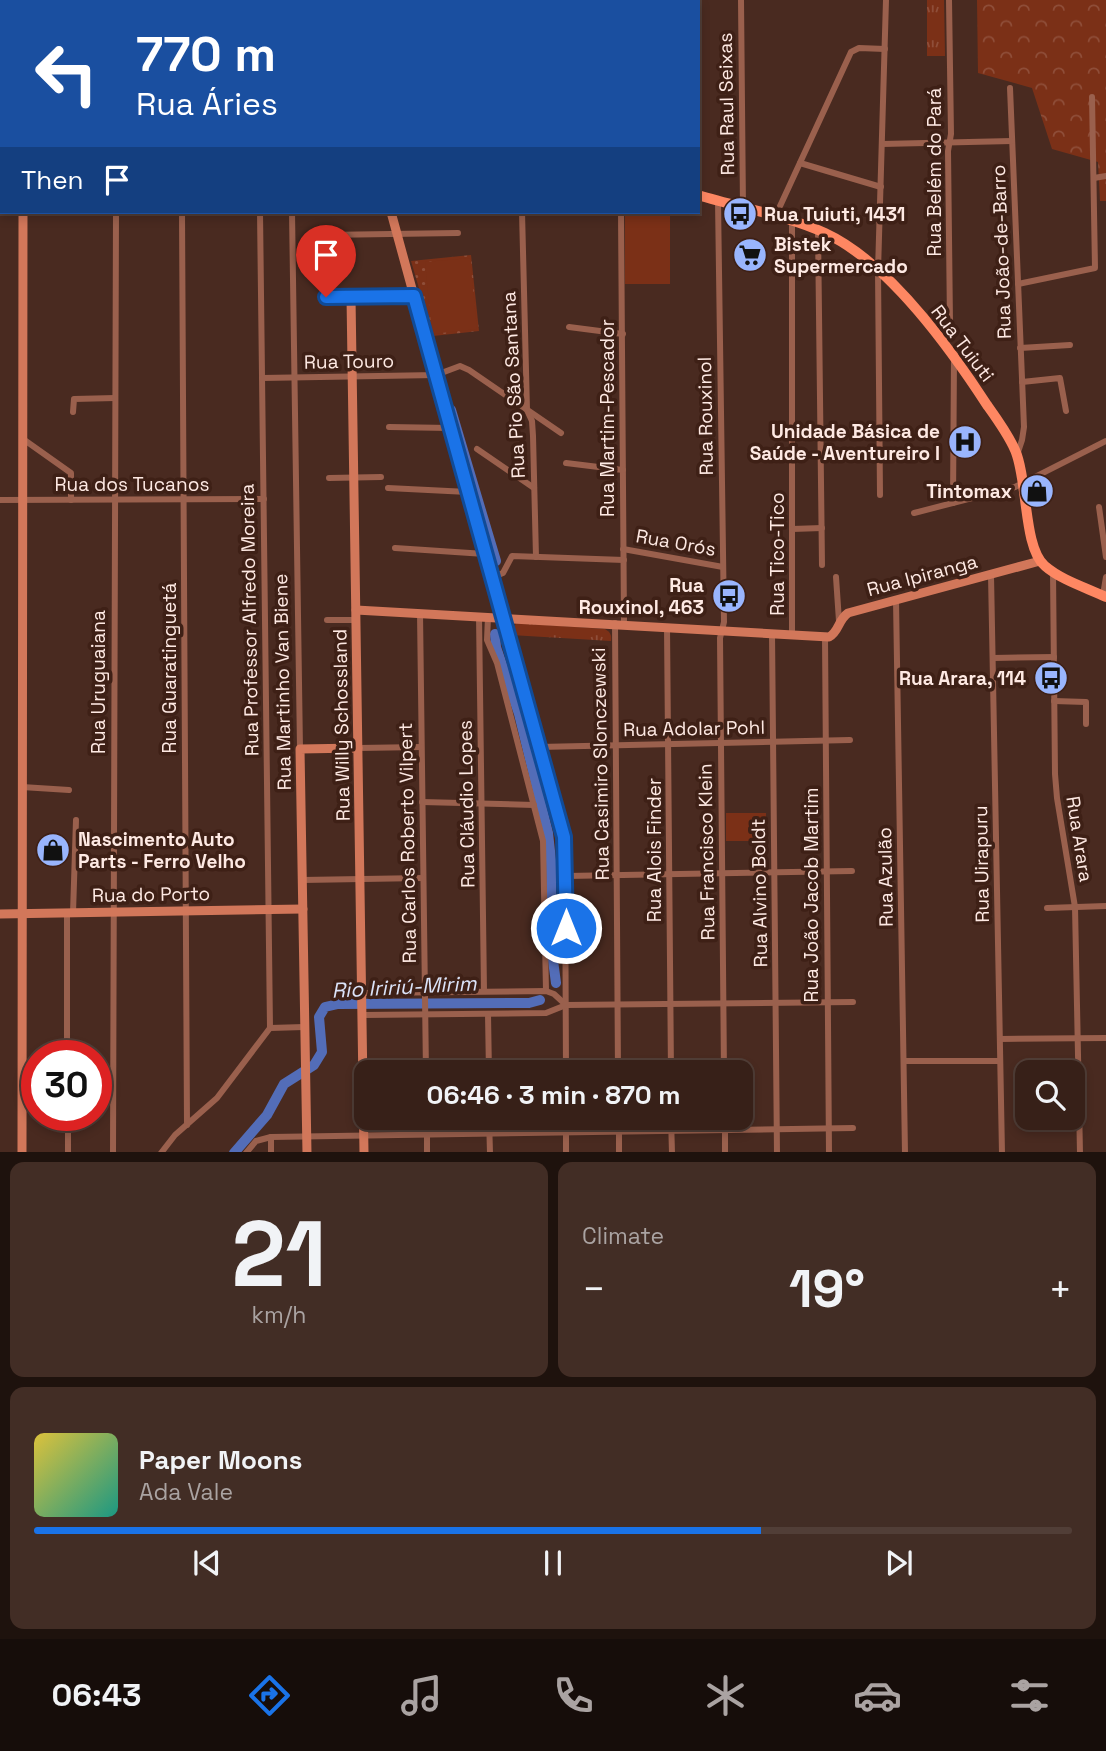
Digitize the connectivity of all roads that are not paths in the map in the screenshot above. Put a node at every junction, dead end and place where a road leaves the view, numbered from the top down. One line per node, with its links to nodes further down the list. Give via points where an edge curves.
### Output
1 (740, 0): 16 (street, Rua Raul Seixas)
2 (886, 0): 4 (street)
3 (949, 0): 8 (street, Rua Belém do Pará)
4 (885, 49): 9 (street); 10 (street, via 851,52)
5 (1010, 88): 7 (street, Rua João-de-Barro)
6 (1092, 97): 12 (street)
7 (1012, 141): 8 (street); 32 (street, Rua João-de-Barro)
8 (949, 143): 9 (street); 38 (street, Rua Belém do Pará, via 950,323)
9 (882, 144): 13 (street)
10 (800, 163): 13 (street); 25 (street)
11 (1106, 176): 12 (street)
12 (1094, 178): 32 (street, via 1095,268)
13 (881, 187): 31 (street)
14 (700, 196): 15 (main road, Rua Tuiuti)
15 (718, 201): 16 (main road, Rua Tuiuti); 87 (street, Rua Rouxinol)
16 (743, 208): 25 (main road, Rua Tuiuti)
17 (23, 214): 54 (street)
18 (117, 214): 47 (street, Rua Uruguaiana)
19 (182, 214): 70 (street, Rua Guaratinguetá)
20 (260, 214): 45 (street, Rua Professor Alfredo Moreira)
21 (292, 214): 43 (street, Rua Martinho Van Biene)
22 (392, 214): 29 (street)
23 (522, 214): 48 (street, Rua Pio São Santana)
24 (621, 214): 37 (street, Rua Martim-Pescador)
25 (775, 217): 26 (main road, Rua Tuiuti)
26 (792, 222): 27 (main road, Rua Tuiuti); 78 (street, Rua Tico-Tico)
27 (818, 230): 31 (main road, Rua Tuiuti, via 851,248); 77 (street)
28 (458, 233): 29 (street)
29 (397, 234): 30 (street); 33 (street)
30 (324, 235)
31 (878, 271): 38 (main road, Rua Tuiuti); 67 (street)
32 (1018, 284): 40 (street, Rua João-de-Barro)
33 (414, 296): 35 (street); 42 (street)
34 (326, 297): 35 (street)
35 (351, 297): 44 (street, Rua Willy Schossland)
36 (569, 327): 37 (street)
37 (623, 334): 59 (street, Rua Martim-Pescador)
38 (944, 343): 41 (main road, Rua Tuiuti)
39 (1070, 345): 40 (street)
40 (1020, 348): 46 (street, Rua João-de-Barro)
41 (954, 355): 57 (main road, Rua Tuiuti); 74 (street)
42 (436, 375): 44 (street, Rua Touro); 48 (street, Rua Touro, via 464,367); 52 (street)
43 (295, 377): 44 (street, Rua Touro); 45 (street, Rua Touro); 120 (street, Rua Martinho Van Biene)
44 (353, 377): 60 (street, Rua Willy Schossland)
45 (262, 378): 71 (street, Rua Professor Alfredo Moreira)
46 (1022, 382): 49 (street, via 1060,378); 57 (street, Rua João-de-Barro, via 1024,433)
47 (116, 398): 50 (street, via 74,399); 69 (street, Rua Uruguaiana)
48 (527, 410): 53 (street); 65 (street, Rua Pio São Santana, via 533,428)
49 (1066, 411)
50 (74, 412)
51 (389, 426): 52 (street)
52 (450, 428): 66 (street)
53 (561, 433)
54 (23, 439): 68 (street, via 71,473); 73 (street)
55 (1106, 441): 63 (street)
56 (477, 449): 65 (street)
57 (1017, 455): 63 (main road, Rua Tuiuti)
58 (566, 463): 59 (street)
59 (623, 470): 80 (street, Rua Martim-Pescador)
60 (354, 477): 61 (street); 62 (street); 96 (street, Rua Willy Schossland)
61 (381, 477)
62 (329, 478)
63 (1024, 484): 74 (street); 85 (main road, Rua Tuiuti, via 1032,543)
64 (387, 488): 66 (street)
65 (534, 488): 82 (street, Rua Pio São Santana)
66 (468, 492): 81 (street)
67 (880, 495)
68 (71, 499): 69 (street, Rua dos Tucanos); 73 (street, Rua dos Tucanos)
69 (115, 499): 70 (street, Rua dos Tucanos); 143 (street, Rua Uruguaiana)
70 (184, 499): 71 (street, Rua dos Tucanos); 142 (street, Rua Guaratinguetá)
71 (264, 499): 141 (street, Rua Professor Alfredo Moreira)
72 (0, 500): 73 (street, Rua dos Tucanos)
73 (23, 500): 121 (street)
74 (953, 503): 76 (street)
75 (1099, 507): 83 (street)
76 (914, 513)
77 (822, 528): 78 (street); 86 (street)
78 (792, 529): 105 (street, Rua Tico-Tico)
79 (395, 548): 81 (street)
80 (624, 549): 84 (street, Rua Martim-Pescador); 87 (street, Rua Orós)
81 (485, 554): 92 (street)
82 (536, 556): 84 (street); 92 (street, via 512,556 503,573)
83 (1106, 556)
84 (624, 560): 101 (street, Rua Martim-Pescador)
85 (1040, 561): 88 (main road); 89 (street, Rua Ipiranga)
86 (822, 565)
87 (723, 567): 103 (street, Rua Rouxinol)
88 (1053, 572): 93 (main road); 107 (street, Rua Arara)
89 (991, 575): 94 (street, Rua Ipiranga); 108 (street, Rua Uirapuru)
90 (836, 577): 100 (street)
91 (1106, 577): 93 (street)
92 (491, 578): 98 (street)
93 (1104, 596)
94 (896, 600): 100 (street, Rua Ipiranga, via 848,613); 172 (street, Rua Azulão)
95 (420, 613): 96 (street); 97 (street); 117 (street, Rua Carlos Roberto Vilpert)
96 (356, 615): 99 (street); 119 (street, Rua Willy Schossland)
97 (483, 617): 98 (street); 124 (street, Rua Cláudio Lopes); 125 (street)
98 (502, 618): 101 (street); 118 (street)
99 (327, 620)
100 (839, 621): 106 (street, Rua Ipiranga, via 835,633)
101 (619, 624): 102 (street); 116 (street, Rua Casimiro Slonczewski)
102 (667, 627): 103 (street); 115 (street, Rua Alois Finder)
103 (722, 630): 104 (street); 114 (street, Rua Francisco Klein)
104 (772, 633): 105 (street); 113 (street, Rua Alvino Boldt)
105 (792, 635): 106 (street)
106 (825, 637): 111 (street, Rua João Jacob Martim)
107 (1054, 657): 108 (street); 109 (street, Rua Arara)
108 (993, 658): 164 (street, Rua Uirapuru)
109 (1054, 701): 110 (street, via 1086,702); 138 (street, Rua Arara, via 1056,786)
110 (1086, 724)
111 (825, 740): 112 (street, Rua Adolar Pohl); 113 (street, Rua Adolar Pohl); 128 (street, Rua João Jacob Martim)
112 (850, 740)
113 (773, 742): 114 (street, Rua Adolar Pohl); 129 (street, Rua Alvino Boldt)
114 (721, 743): 115 (street, Rua Adolar Pohl); 130 (street, Rua Francisco Klein)
115 (668, 744): 116 (street, Rua Adolar Pohl); 131 (street, Rua Alois Finder)
116 (616, 745): 118 (street, Rua Adolar Pohl); 132 (street, Rua Casimiro Slonczewski)
117 (421, 747): 119 (street); 123 (street, Rua Carlos Roberto Vilpert)
118 (539, 747): 133 (street, via 564,837)
119 (358, 748): 120 (street); 135 (street, Rua Willy Schossland)
120 (300, 749): 136 (street, Rua Martinho Van Biene)
121 (22, 787): 122 (street); 146 (street)
122 (69, 790)
123 (422, 803): 124 (street); 134 (street, Rua Carlos Roberto Vilpert)
124 (481, 804): 125 (street); 148 (street, Rua Cláudio Lopes)
125 (534, 804): 147 (street, via 544,841)
126 (76, 820): 144 (street)
127 (852, 870): 128 (street)
128 (827, 871): 129 (street); 150 (street, Rua João Jacob Martim)
129 (775, 872): 130 (street); 153 (street, Rua Alvino Boldt)
130 (722, 873): 131 (street); 152 (street, Rua Francisco Klein)
131 (670, 874): 132 (street); 155 (street, Rua Alois Finder)
132 (617, 875): 133 (street); 157 (street, Rua Casimiro Slonczewski)
133 (566, 876): 156 (street)
134 (423, 878): 135 (street); 149 (street, Rua Carlos Roberto Vilpert)
135 (360, 879): 136 (street); 154 (street, Rua Willy Schossland)
136 (302, 880): 140 (street, Rua Martinho Van Biene)
137 (1106, 906): 138 (street)
138 (1075, 907): 139 (street); 162 (street, Rua Arara)
139 (1047, 908)
140 (303, 909): 141 (street, Rua do Porto); 160 (street, Rua Martinho Van Biene)
141 (268, 910): 142 (street, Rua do Porto); 161 (street, Rua Professor Alfredo Moreira)
142 (186, 911): 143 (street, Rua do Porto); 174 (street, Rua Guaratinguetá)
143 (112, 912): 144 (street, Rua do Porto); 193 (street, Rua Uruguaiana)
144 (70, 913): 146 (street, Rua do Porto); 165 (street)
145 (0, 914): 146 (street, Rua do Porto)
146 (22, 914): 191 (street)
147 (546, 990): 148 (street); 156 (street)
148 (484, 991): 149 (street)
149 (424, 995): 154 (street); 158 (street, Rua Carlos Roberto Vilpert)
150 (828, 1002): 151 (street); 153 (street); 176 (street, Rua João Jacob Martim)
151 (853, 1002)
152 (724, 1003): 153 (street); 155 (street); 171 (street, Rua Francisco Klein)
153 (776, 1003): 181 (street, Rua Alvino Boldt)
154 (363, 1004): 158 (street); 188 (street, Rua Willy Schossland)
155 (670, 1004): 157 (street); 170 (street, Rua Alois Finder)
156 (566, 1005): 157 (street); 159 (street, via 546,1013); 168 (street)
157 (618, 1005): 169 (street, Rua Casimiro Slonczewski)
158 (424, 1012): 159 (street); 166 (street, Rua Carlos Roberto Vilpert)
159 (488, 1014): 167 (street)
160 (304, 1027): 161 (street); 190 (street, Rua Martinho Van Biene)
161 (270, 1028): 174 (street, via 217,1098)
162 (1078, 1038): 163 (street); 164 (street); 209 (street, Rua Arara)
163 (1106, 1038)
164 (1000, 1039): 173 (street, Rua Uirapuru)
165 (67, 1040)
166 (426, 1060)
167 (489, 1060)
168 (566, 1060)
169 (618, 1060)
170 (671, 1060)
171 (724, 1060)
172 (904, 1060): 173 (street); 207 (street, Rua Azulão)
173 (1000, 1061): 208 (street, Rua Uirapuru)
174 (187, 1125): 194 (street)
175 (853, 1128): 176 (street)
176 (828, 1129): 181 (street); 206 (street, Rua João Jacob Martim)
177 (427, 1130): 187 (street)
178 (490, 1130): 186 (street)
179 (725, 1130): 183 (street); 204 (street)
180 (753, 1130): 181 (street)
181 (777, 1130): 205 (street, Rua Alvino Boldt)
182 (68, 1131): 192 (street)
183 (671, 1131): 184 (street); 203 (street)
184 (619, 1132): 185 (street); 202 (street)
185 (566, 1133): 186 (street); 201 (street)
186 (490, 1134): 187 (street); 200 (street)
187 (427, 1135): 188 (street); 199 (street)
188 (364, 1136): 190 (street); 198 (street, Rua Willy Schossland)
189 (271, 1137): 190 (street); 195 (street, via 256,1141); 196 (street)
190 (306, 1137): 197 (street, Rua Martinho Van Biene)
191 (22, 1152)
192 (68, 1152)
193 (113, 1152)
194 (162, 1152)
195 (247, 1152)
196 (271, 1152)
197 (306, 1152)
198 (364, 1152)
199 (427, 1152)
200 (490, 1152)
201 (566, 1152)
202 (619, 1152)
203 (672, 1152)
204 (725, 1152)
205 (777, 1152)
206 (829, 1152)
207 (905, 1152)
208 (1002, 1152)
209 (1080, 1152)

